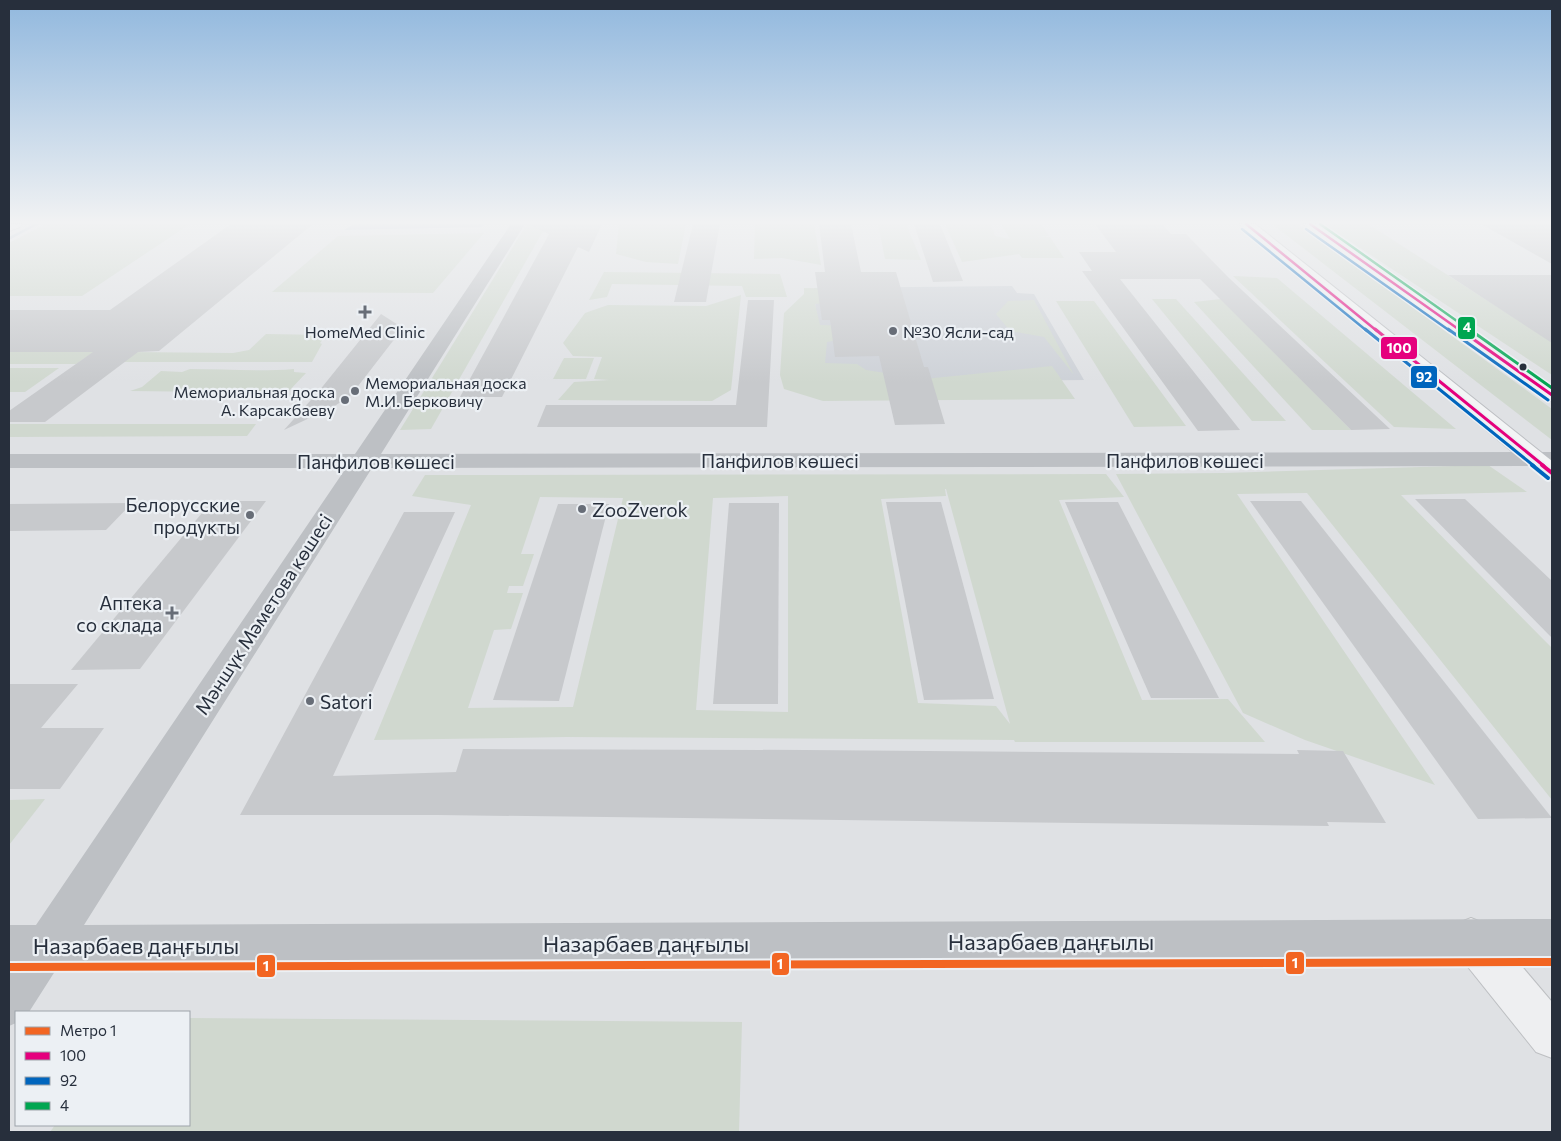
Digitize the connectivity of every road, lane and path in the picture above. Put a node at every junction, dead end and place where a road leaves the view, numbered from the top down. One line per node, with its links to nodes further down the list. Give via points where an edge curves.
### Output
1 (484, 277): 5 (street, Мәншүк Мәметова көшесі)
2 (1313, 277): 7 (main road)
3 (1385, 277): 4 (main road)
4 (1552, 395)
5 (363, 460): 6 (street, Панфилов көшесі); 7 (street, Панфилов көшесі); 10 (street, Мәншүк Мәметова көшесі)
6 (9, 461)
7 (1546, 464)
8 (1471, 938): 9 (street, Назарбаев даңғылы); 10 (street, Назарбаев даңғылы); 12 (street)
9 (1552, 939)
10 (28, 945): 11 (street, Мәншүк Мәметова көшесі)
11 (9, 1004)
12 (1552, 1036)

